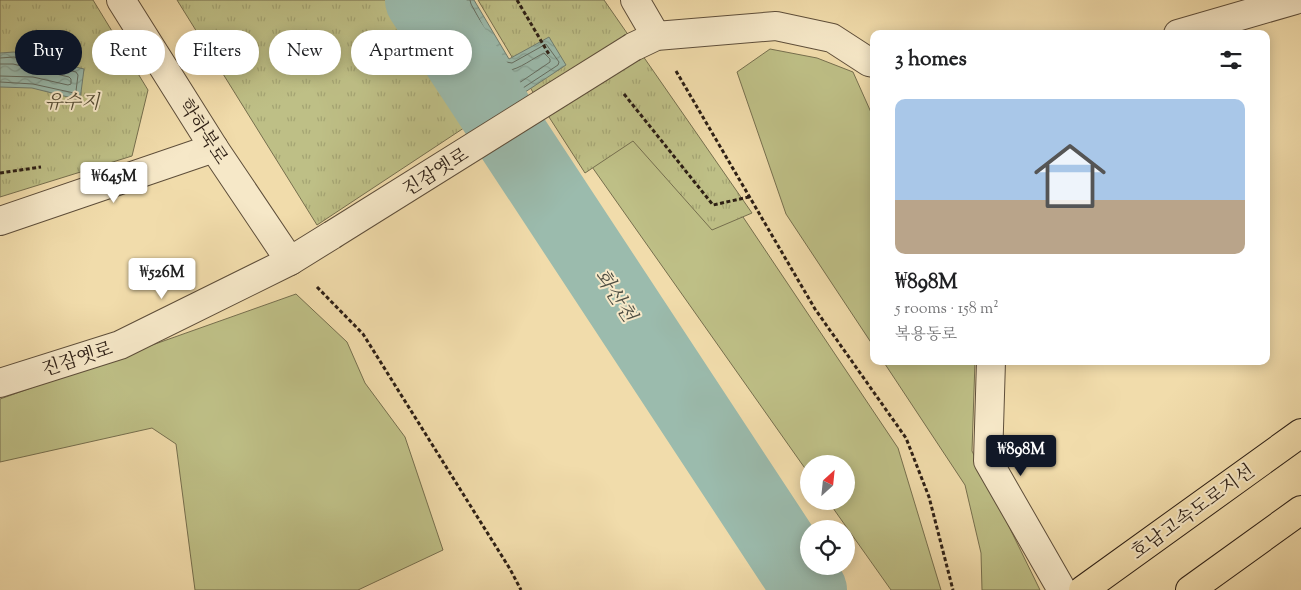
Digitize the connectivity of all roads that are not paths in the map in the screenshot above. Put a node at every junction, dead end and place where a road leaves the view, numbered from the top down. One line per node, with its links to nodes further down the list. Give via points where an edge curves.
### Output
1 (121, 0): 7 (street, 학하북로)
2 (635, 0): 5 (street)
3 (1295, 0): 4 (street)
4 (1192, 30)
5 (644, 42): 6 (street, 진잠옛로, via 776,26 832,38); 9 (street, 진잠옛로, bridge)
6 (870, 65)
7 (214, 148): 8 (street); 9 (street, 학하북로)
8 (0, 220)
9 (290, 261): 11 (street, 진잠옛로, via 120,345)
10 (991, 365): 14 (street, via 988,461)
11 (0, 383)
12 (1301, 433): 15 (highway, 호남고속도로지선)
13 (1301, 510): 16 (highway)
14 (1062, 590)
15 (1083, 590)
16 (1190, 590)

